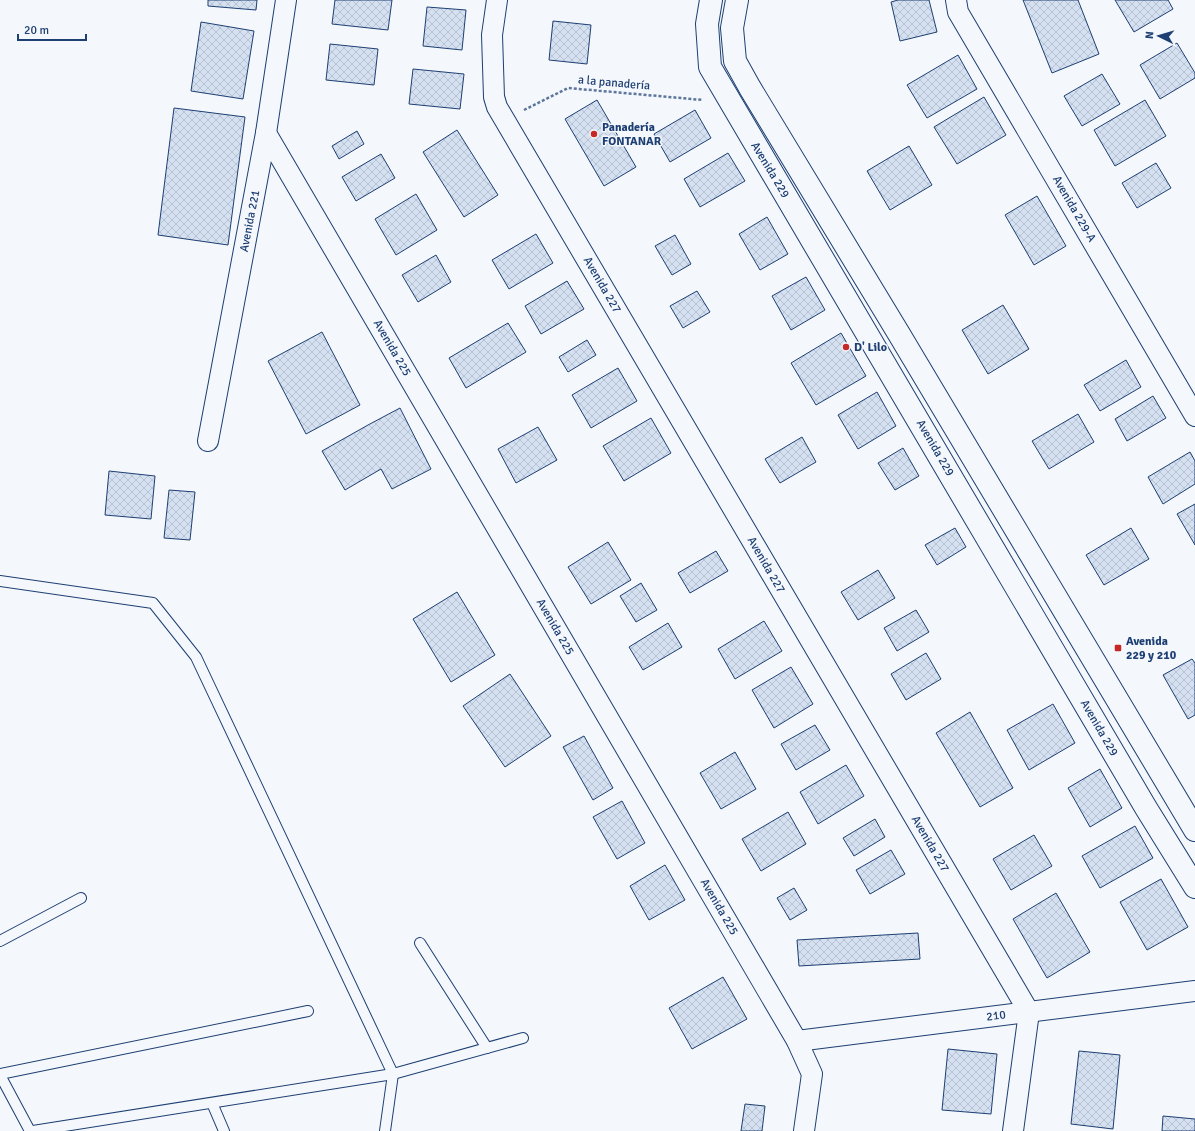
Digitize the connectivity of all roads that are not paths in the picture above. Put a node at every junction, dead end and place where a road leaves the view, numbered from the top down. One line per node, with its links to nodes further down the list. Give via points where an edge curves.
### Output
1 (286, 0): 6 (street, Avenida 221)
2 (497, 0): 19 (street, Avenida 227, via 492,35 494,97 497,107)
3 (711, 0): 8 (street, Avenida 229, via 707,24 710,67)
4 (737, 0): 7 (street, Avenida 229, via 732,28 735,61)
5 (956, 0): 9 (street, Avenida 229-A, via 958,12)
6 (266, 133): 10 (street, Avenida 221); 21 (street, Avenida 225)
7 (899, 334): 8 (street); 12 (street, Avenida 229)
8 (876, 348): 13 (street, Avenida 229)
9 (1195, 416)
10 (208, 441)
11 (0, 581): 23 (lane, via 153,604 196,657)
12 (1195, 830)
13 (1195, 887)
14 (81, 898): 15 (lane)
15 (0, 940)
16 (420, 944): 22 (lane)
17 (1195, 991): 19 (street, 210)
18 (308, 1011): 24 (lane)
19 (1029, 1012): 21 (street, 210); 31 (street)
20 (523, 1038): 22 (lane)
21 (797, 1041): 30 (street, Avenida 225, via 812,1074)
22 (487, 1048): 23 (lane)
23 (393, 1074): 25 (lane); 29 (lane)
24 (0, 1075): 26 (lane)
25 (212, 1103): 27 (lane); 28 (lane)
26 (30, 1131)
27 (33, 1131)
28 (224, 1131)
29 (385, 1131)
30 (804, 1131)
31 (1013, 1131)

